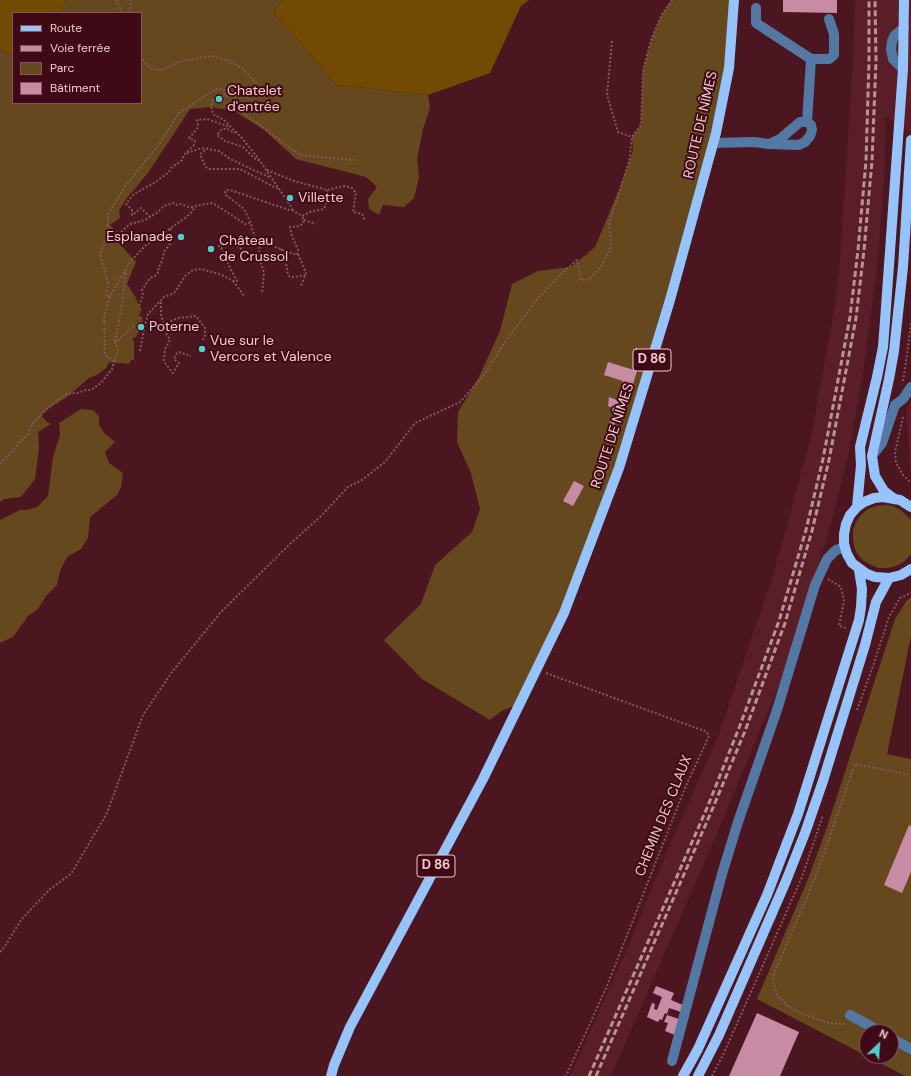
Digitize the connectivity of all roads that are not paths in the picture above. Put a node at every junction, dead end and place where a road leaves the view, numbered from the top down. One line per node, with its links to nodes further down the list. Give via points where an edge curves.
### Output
1 (734, 0): 8 (main road, ROUTE DE NÎMES / D 86, via 729,68)
2 (904, 0): 14 (main road, via 903,69 885,321 882,347 860,447)
3 (756, 8): 5 (street, via 756,23)
4 (829, 19): 5 (street, via 834,34 834,55 829,59)
5 (811, 59): 6 (street)
6 (807, 122): 9 (street, via 800,122 780,139); 9 (street, via 812,130 805,142)
7 (911, 140): 11 (main road, via 903,266 894,351)
8 (714, 143): 9 (street); 24 (main road, ROUTE DE NÎMES / D 86, via 619,468 564,613 483,779 350,1027)
9 (769, 144)
10 (911, 387): 11 (street, via 895,405 882,443)
11 (872, 456): 12 (main road, via 874,476 884,491)
12 (893, 498): 13 (main road); 14 (main road, via 874,498)
13 (911, 507)
14 (857, 508): 15 (main road, via 846,524)
15 (845, 547): 17 (main road, via 852,563); 23 (street, via 832,553 819,574 777,710 735,829)
16 (911, 568): 18 (main road)
17 (860, 570): 18 (main road, via 875,577); 25 (main road, via 862,590 859,620 798,814 767,895 698,1049)
18 (889, 578): 26 (main road, via 876,602 865,645 805,833 719,1035)
19 (850, 1014): 20 (street)
20 (866, 1024)
21 (899, 1042): 22 (street)
22 (911, 1049)
23 (672, 1061)
24 (331, 1076)
25 (683, 1076)
26 (698, 1076)

